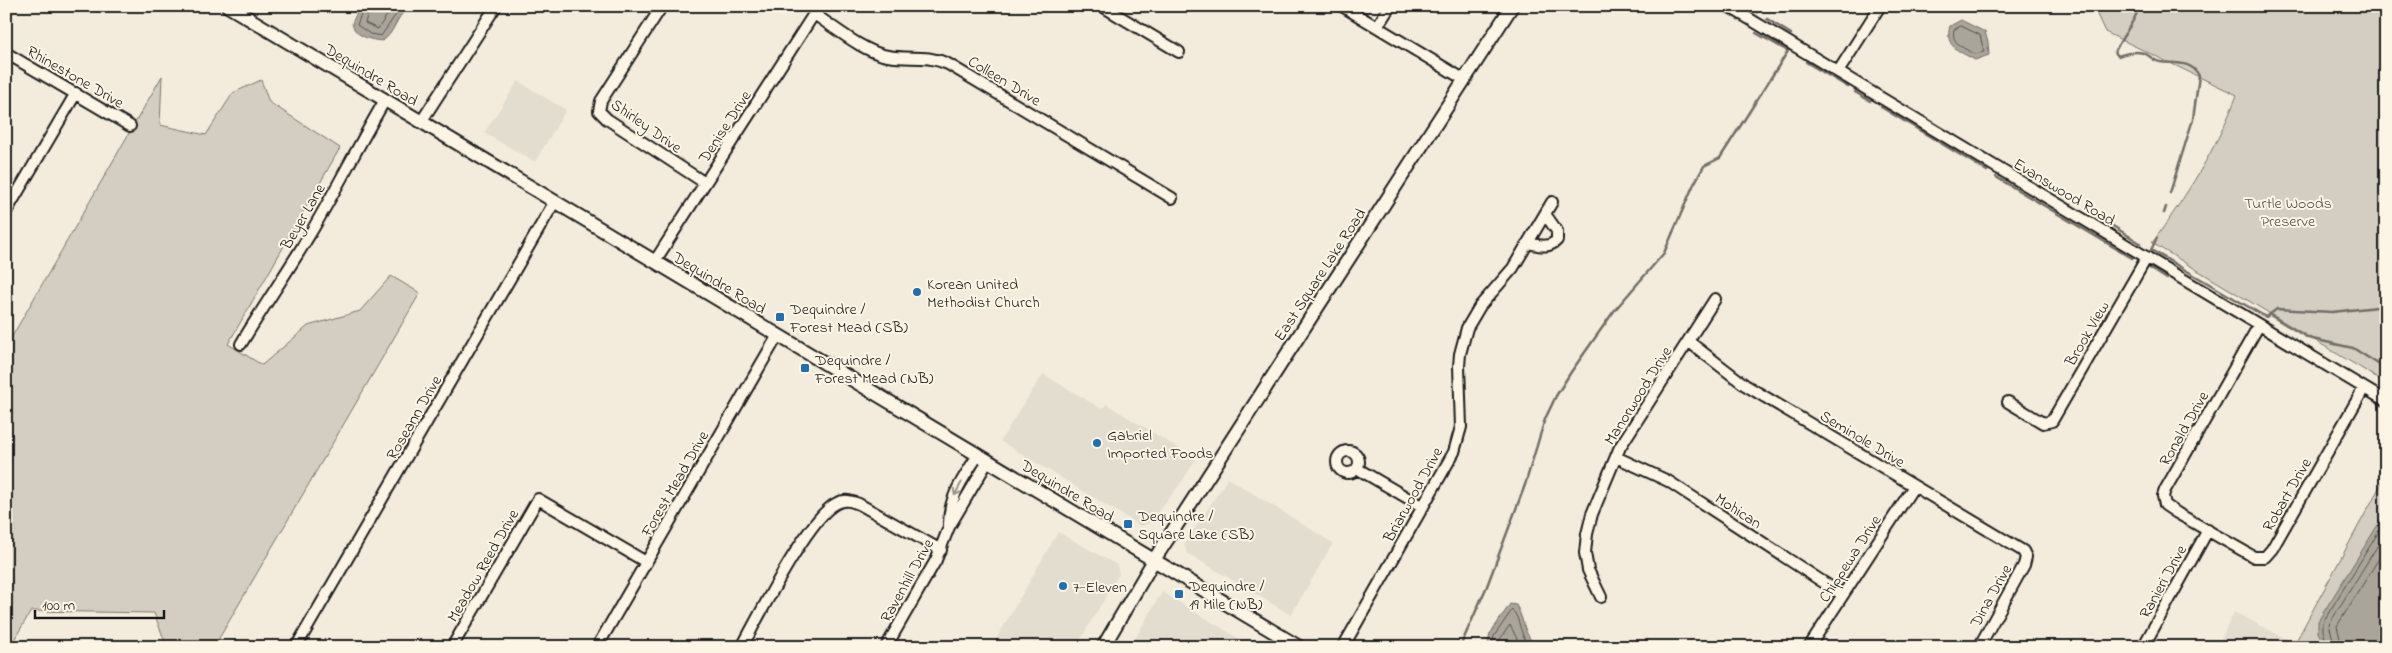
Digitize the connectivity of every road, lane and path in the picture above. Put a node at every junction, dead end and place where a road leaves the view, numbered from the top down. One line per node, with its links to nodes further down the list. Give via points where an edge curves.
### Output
1 (228, 6): 17 (main road, Dequindre Road)
2 (496, 6): 18 (street)
3 (662, 6): 20 (street, Shirley Drive, via 601,101 599,111 607,120)
4 (1102, 6): 12 (street)
5 (1342, 6): 11 (street)
6 (1390, 6): 11 (street)
7 (1512, 6): 15 (main road, East Square Lake Road)
8 (1728, 6): 14 (street, Evanswood Road)
9 (1880, 6): 14 (street)
10 (816, 10): 20 (street, Denise Drive); 21 (street, Colleen Drive, via 880,55 928,57 948,64)
11 (1377, 27): 15 (street)
12 (1179, 52)
13 (6, 53): 16 (street, Rhinestone Drive)
14 (1838, 72): 27 (street, Evanswood Road)
15 (1465, 80): 45 (main road, East Square Lake Road)
16 (76, 93): 19 (street, Rhinestone Drive); 24 (street)
17 (385, 100): 18 (main road, Dequindre Road); 33 (street, Beyer Lane, via 331,198 253,321)
18 (421, 122): 22 (main road, Dequindre Road)
19 (130, 126)
20 (705, 183): 28 (street, Denise Drive)
21 (1172, 198)
22 (555, 202): 28 (main road, Dequindre Road); 50 (street, Roseann Drive)
23 (1552, 202): 25 (street, Briarwood Drive)
24 (6, 212)
25 (1545, 214): 26 (street, Briarwood Drive); 26 (street, via 1557,231 1557,240 1545,246)
26 (1528, 243): 41 (street, Briarwood Drive, via 1467,328 1460,354 1462,415 1458,439 1447,466)
27 (2147, 257): 30 (street, Evanswood Road); 36 (street, Brook View, via 2050,423 2043,423)
28 (655, 261): 31 (main road, Dequindre Road)
29 (1715, 300): 32 (street, Manorwood Drive)
30 (2259, 325): 34 (street, Evanswood Road); 42 (street, Ronald Drive, via 2163,496 2168,508)
31 (778, 335): 38 (main road, Dequindre Road); 46 (street, Forest Mead Drive)
32 (1688, 341): 37 (street, Manorwood Drive); 40 (street, Seminole Drive, via 1745,385)
33 (242, 344)
34 (2364, 388): 35 (street, Evanswood Road); 42 (street, Robart Drive, via 2268,554 2254,557)
35 (2386, 401)
36 (2008, 402)
37 (1616, 457): 47 (street, Mohican, via 1668,481); 48 (street, Manorwood Drive, via 1592,514 1586,542 1588,570)
38 (983, 458): 43 (street, Ravenhill Drive, via 952,500 949,527); 45 (main road, Dequindre Road)
39 (1358, 469): 41 (street)
40 (1914, 486): 44 (street, Seminole Drive, via 2017,547); 47 (street, Chippewa Drive)
41 (1423, 507): 57 (street, Briarwood Drive)
42 (2208, 530): 49 (street, Ranieri Drive)
43 (941, 550): 53 (street, via 859,504 844,500 838,502 803,540); 54 (street, Ravenhill Drive)
44 (2026, 557): 59 (street, Dina Drive)
45 (1154, 560): 55 (main road, East Square Lake Road); 56 (main road, Dequindre Road)
46 (646, 562): 51 (street, Meadow Reed Drive, via 538,498); 52 (street, Forest Mead Drive)
47 (1843, 595): 58 (street, Chippewa Drive)
48 (1600, 597)
49 (2144, 646)
50 (296, 647)
51 (452, 647)
52 (597, 647)
53 (742, 647)
54 (886, 647)
55 (1103, 647)
56 (1299, 647)
57 (1343, 647)
58 (1809, 647)
59 (1979, 647)

